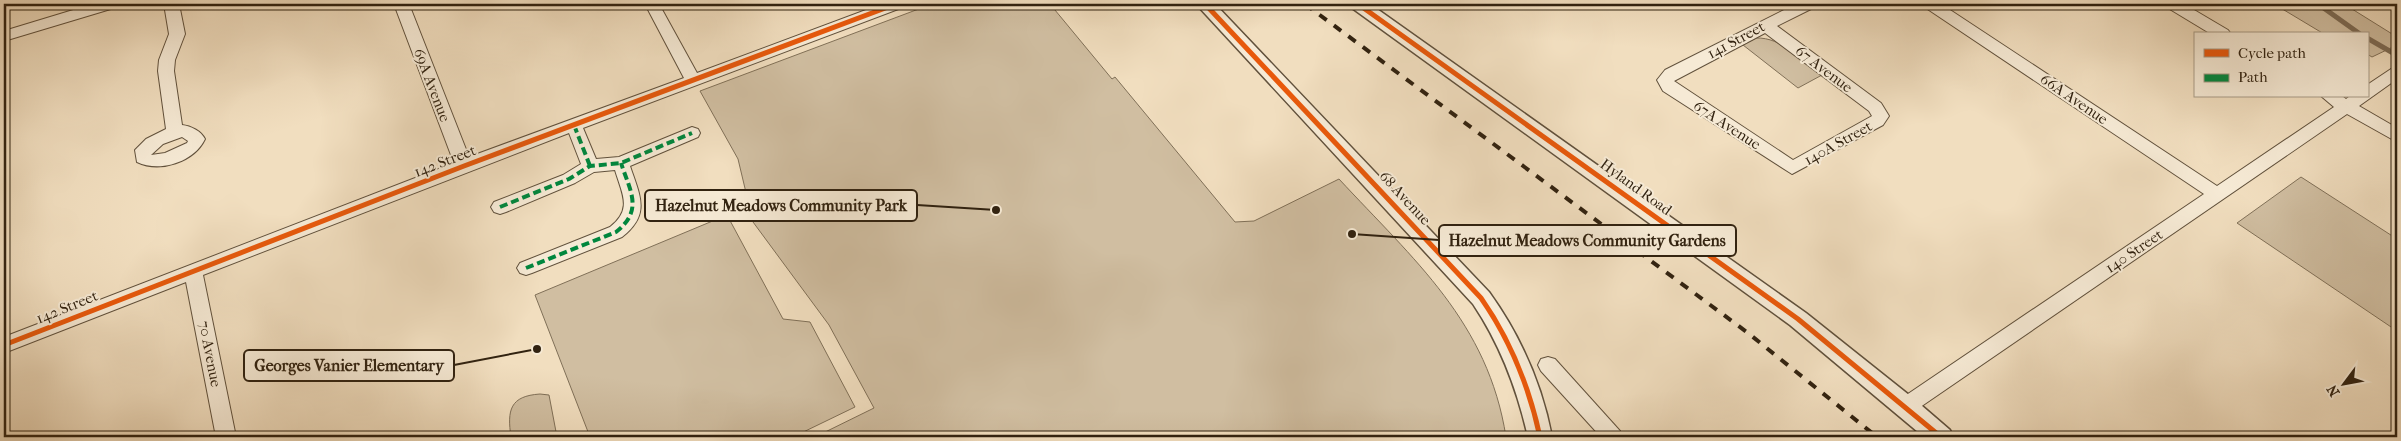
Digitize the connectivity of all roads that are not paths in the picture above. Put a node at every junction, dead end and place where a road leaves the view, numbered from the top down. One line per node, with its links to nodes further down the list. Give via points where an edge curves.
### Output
1 (109, 4): 13 (street)
2 (172, 4): 23 (street, via 177,34 166,71)
3 (402, 4): 27 (street, 69A Avenue)
4 (652, 4): 15 (street)
5 (896, 4): 15 (street, 142 Street)
6 (1205, 4): 38 (street, 68 Avenue, via 1481,298 1519,363)
7 (1358, 4): 36 (street, Hyland Road, via 1770,298)
8 (1808, 4): 11 (street, 141 Street)
9 (1931, 4): 30 (street, 66A Avenue)
10 (2173, 4): 12 (street)
11 (1765, 25): 16 (street, 141 Street); 21 (street, 67 Avenue, via 1874,107)
12 (2221, 32)
13 (4, 36)
14 (2397, 71): 17 (street)
15 (693, 80): 22 (street, 142 Street)
16 (1665, 80): 29 (street, 67A Avenue, via 1669,87)
17 (2368, 92)
18 (2332, 98): 20 (street)
19 (2359, 98): 20 (street, 140 Street)
20 (2348, 107): 25 (street); 30 (street, 140 Street)
21 (1881, 116): 29 (street, 140A Street, via 1877,122)
22 (574, 125): 27 (street, 142 Street); 28 (street)
23 (175, 132)
24 (692, 133): 26 (street)
25 (2397, 136)
26 (620, 163): 28 (street); 32 (street, via 635,208 626,226)
27 (464, 166): 33 (street, 142 Street)
28 (590, 166): 31 (street, via 569,180)
29 (1792, 168)
30 (2218, 195): 36 (street, 140 Street)
31 (500, 207)
32 (526, 268)
33 (193, 271): 34 (street, 142 Street); 37 (street, 70 Avenue)
34 (4, 345)
35 (1548, 365): 39 (street)
36 (1906, 406): 40 (street, Hyland Road)
37 (226, 437)
38 (1540, 437)
39 (1613, 437)
40 (1941, 437)

